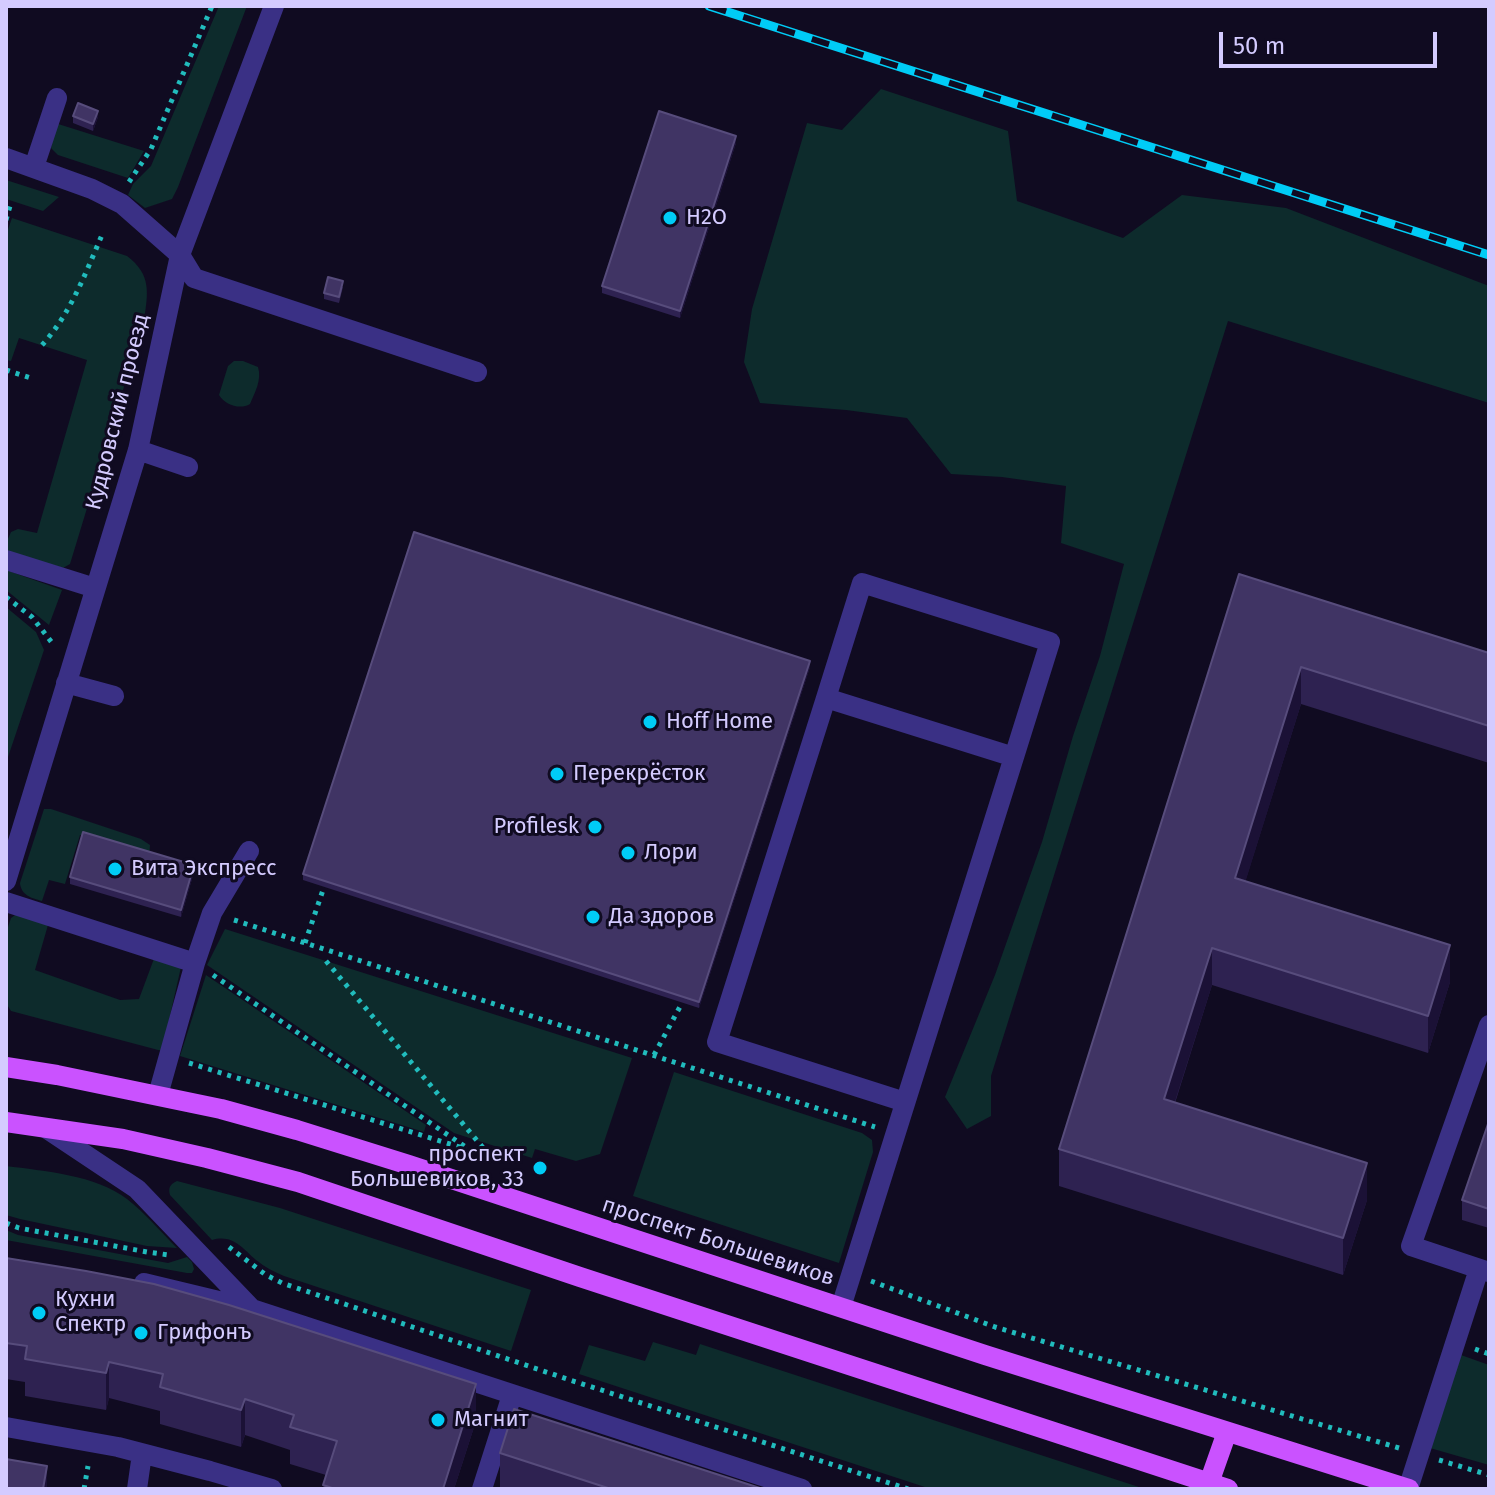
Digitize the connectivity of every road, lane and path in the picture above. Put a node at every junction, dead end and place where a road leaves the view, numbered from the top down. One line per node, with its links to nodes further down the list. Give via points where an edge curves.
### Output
1 (212, 6): 6 (path, via 151,149)
2 (274, 6): 10 (street, Кудровский проезд)
3 (57, 98): 5 (street)
4 (6, 158): 5 (street)
5 (34, 167): 10 (street, via 122,204)
6 (127, 185)
7 (10, 206): 8 (path)
8 (6, 220)
9 (102, 235): 11 (path, via 78,290)
10 (180, 255): 13 (street, via 194,278); 15 (street, Кудровский проезд)
11 (42, 345)
12 (6, 370): 14 (path)
13 (477, 372)
14 (31, 378)
15 (138, 450): 16 (street); 18 (street, Кудровский проезд)
16 (188, 467)
17 (6, 560): 18 (street)
18 (95, 588): 21 (street, Кудровский проезд)
19 (6, 597): 20 (path, via 32,617)
20 (53, 644)
21 (66, 683): 22 (street); 26 (street, Кудровский проезд)
22 (114, 696)
23 (826, 698): 24 (street); 24 (street, via 862,583 1050,642); 39 (street, via 717,1042)
24 (1014, 757): 39 (street)
25 (249, 851): 29 (street)
26 (6, 881)
27 (324, 887): 30 (path)
28 (6, 902): 32 (street)
29 (212, 913): 30 (path); 32 (street)
30 (305, 943): 35 (path)
31 (326, 961): 43 (path)
32 (195, 963): 36 (street); 36 (path, via 470,1150)
33 (682, 1003): 35 (path)
34 (1489, 1025): 46 (street, via 1411,1246)
35 (654, 1055): 42 (path)
36 (168, 1056): 38 (street)
37 (6, 1067): 38 (main road, проспект Большевиков)
38 (158, 1095): 49 (main road, проспект Большевиков, via 343,1144)
39 (905, 1102): 42 (street)
40 (6, 1122): 41 (main road)
41 (47, 1129): 45 (street, via 137,1189); 58 (main road, via 123,1139 298,1182)
42 (895, 1134): 47 (street)
43 (490, 1156)
44 (6, 1223): 45 (path, via 162,1255)
45 (195, 1250): 50 (street); 63 (path, via 228,1246 282,1283)
46 (1484, 1270): 54 (street)
47 (851, 1274): 49 (street); 54 (path, via 995,1327)
48 (125, 1280): 50 (street)
49 (841, 1307): 53 (main road, проспект Большевиков)
50 (252, 1309): 51 (street)
51 (512, 1395): 61 (street); 62 (street)
52 (6, 1427): 55 (street)
53 (1227, 1432): 58 (main road); 64 (main road, проспект Большевиков)
54 (1419, 1453): 56 (path); 64 (street)
55 (142, 1454): 57 (street); 59 (street)
56 (1489, 1475)
57 (208, 1480): 60 (street)
58 (1218, 1486)
59 (137, 1489)
60 (272, 1489)
61 (482, 1489)
62 (802, 1489)
63 (908, 1489)
64 (1408, 1489)

